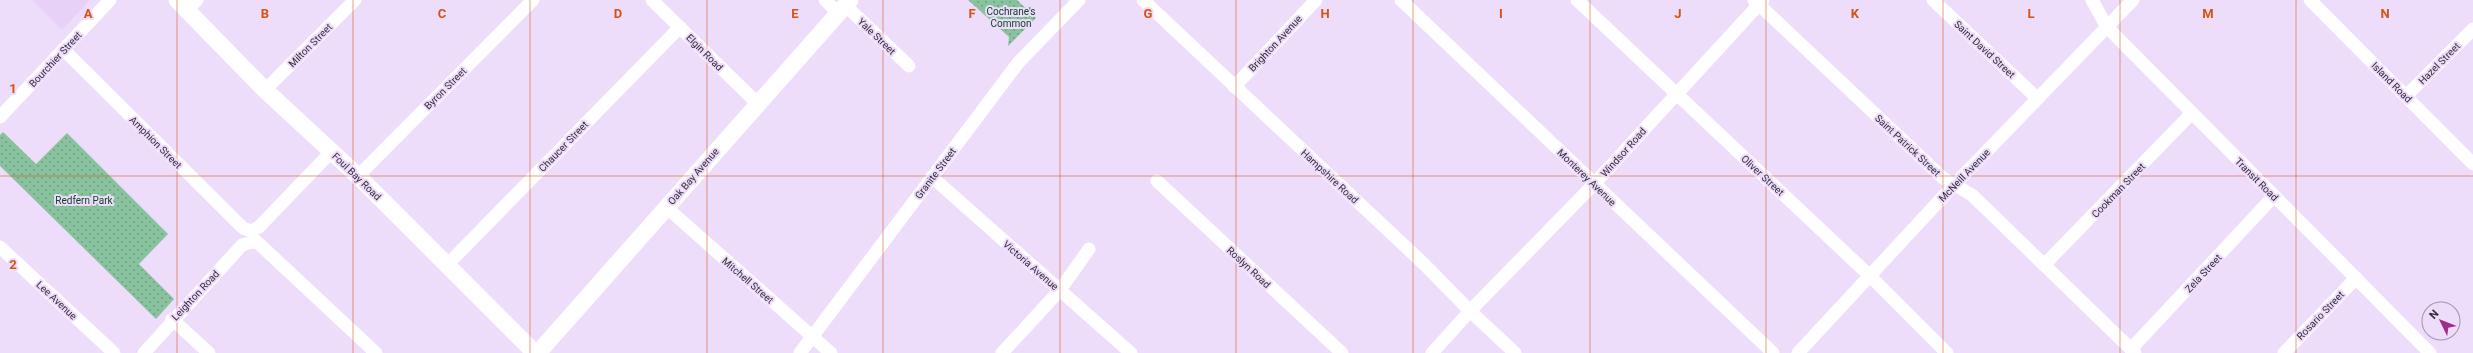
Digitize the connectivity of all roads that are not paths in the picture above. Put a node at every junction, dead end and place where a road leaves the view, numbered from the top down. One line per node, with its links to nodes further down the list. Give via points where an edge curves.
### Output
1 (110, 0): 21 (street, Bourchier Street)
2 (355, 0): 24 (street, Milton Street)
3 (533, 0): 33 (street, Byron Street)
4 (652, 0): 18 (street, Elgin Road)
5 (825, 0): 17 (street, Yale Street)
6 (1079, 0): 34 (street, Granite Street, via 1018,63)
7 (1143, 0): 23 (street, Hampshire Road)
8 (1316, 0): 23 (street, Brighton Avenue)
9 (1401, 0): 36 (street, Monterey Avenue)
10 (1577, 0): 25 (street, Oliver Street)
11 (1933, 0): 27 (street, Saint David Street)
12 (2092, 0): 19 (street, Transit Road)
13 (2133, 0): 19 (street, McNeill Avenue)
14 (2310, 0): 26 (street, Island Road)
15 (1758, 1): 25 (street, Windsor Road); 37 (street, Saint Patrick Street, via 1943,178)
16 (187, 3): 24 (main road, Foul Bay Road)
17 (844, 6): 22 (street, Yale Street); 28 (main road, Oak Bay Avenue)
18 (680, 27): 28 (street, Elgin Road); 43 (street, Chaucer Street)
19 (2107, 27): 27 (street, McNeill Avenue); 29 (street, Transit Road)
20 (2473, 29): 26 (street, Hazel Street)
21 (64, 50): 30 (street, Bourchier Street); 40 (street, Amphion Street)
22 (909, 66)
23 (1234, 86): 48 (street, Hampshire Road, via 1425,265)
24 (265, 90): 31 (main road, Foul Bay Road)
25 (1677, 93): 36 (street, Windsor Road); 45 (street, Oliver Street)
26 (2406, 96): 32 (street, Island Road)
27 (2037, 98): 37 (street, McNeill Avenue)
28 (757, 103): 39 (main road, Oak Bay Avenue)
29 (2191, 114): 38 (street, Transit Road); 44 (street, Cookman Street)
30 (0, 117)
31 (332, 152): 33 (main road, Foul Bay Road); 40 (street, Leighton Road)
32 (2473, 164)
33 (358, 176): 43 (main road, Foul Bay Road)
34 (932, 177): 47 (street, Victoria Avenue); 50 (street, Granite Street)
35 (1157, 181): 61 (street, Roslyn Road)
36 (1594, 184): 48 (street, Windsor Road); 64 (street, Monterey Avenue)
37 (1954, 185): 44 (street, Saint Patrick Street, via 1972,195); 45 (street, McNeill Avenue)
38 (2274, 196): 46 (street, Transit Road); 51 (street, Zela Street)
39 (666, 207): 50 (street, Mitchell Street); 56 (main road, Oak Bay Avenue)
40 (250, 236): 49 (street, Leighton Road); 55 (street, Amphion Street)
41 (0, 247): 52 (street, Lee Avenue)
42 (1089, 249): 47 (street)
43 (447, 265): 56 (main road, Foul Bay Road)
44 (2044, 265): 51 (street, Saint Patrick Street)
45 (1870, 276): 65 (street, McNeill Avenue); 66 (street, Oliver Street)
46 (2356, 278): 67 (street, Rosario Street); 68 (street, Transit Road)
47 (1060, 290): 59 (street); 60 (street, Victoria Avenue)
48 (1470, 311): 62 (street, Windsor Road); 63 (street, Hampshire Road)
49 (172, 319): 53 (street, Leighton Road); 54 (street)
50 (814, 338): 57 (street, Granite Street); 58 (street, Mitchell Street)
51 (2133, 351)
52 (114, 353)
53 (144, 353)
54 (209, 353)
55 (376, 353)
56 (536, 353)
57 (800, 353)
58 (831, 353)
59 (1002, 353)
60 (1131, 353)
61 (1342, 353)
62 (1432, 353)
63 (1516, 353)
64 (1773, 353)
65 (1798, 353)
66 (1947, 353)
67 (2284, 353)
68 (2430, 353)

